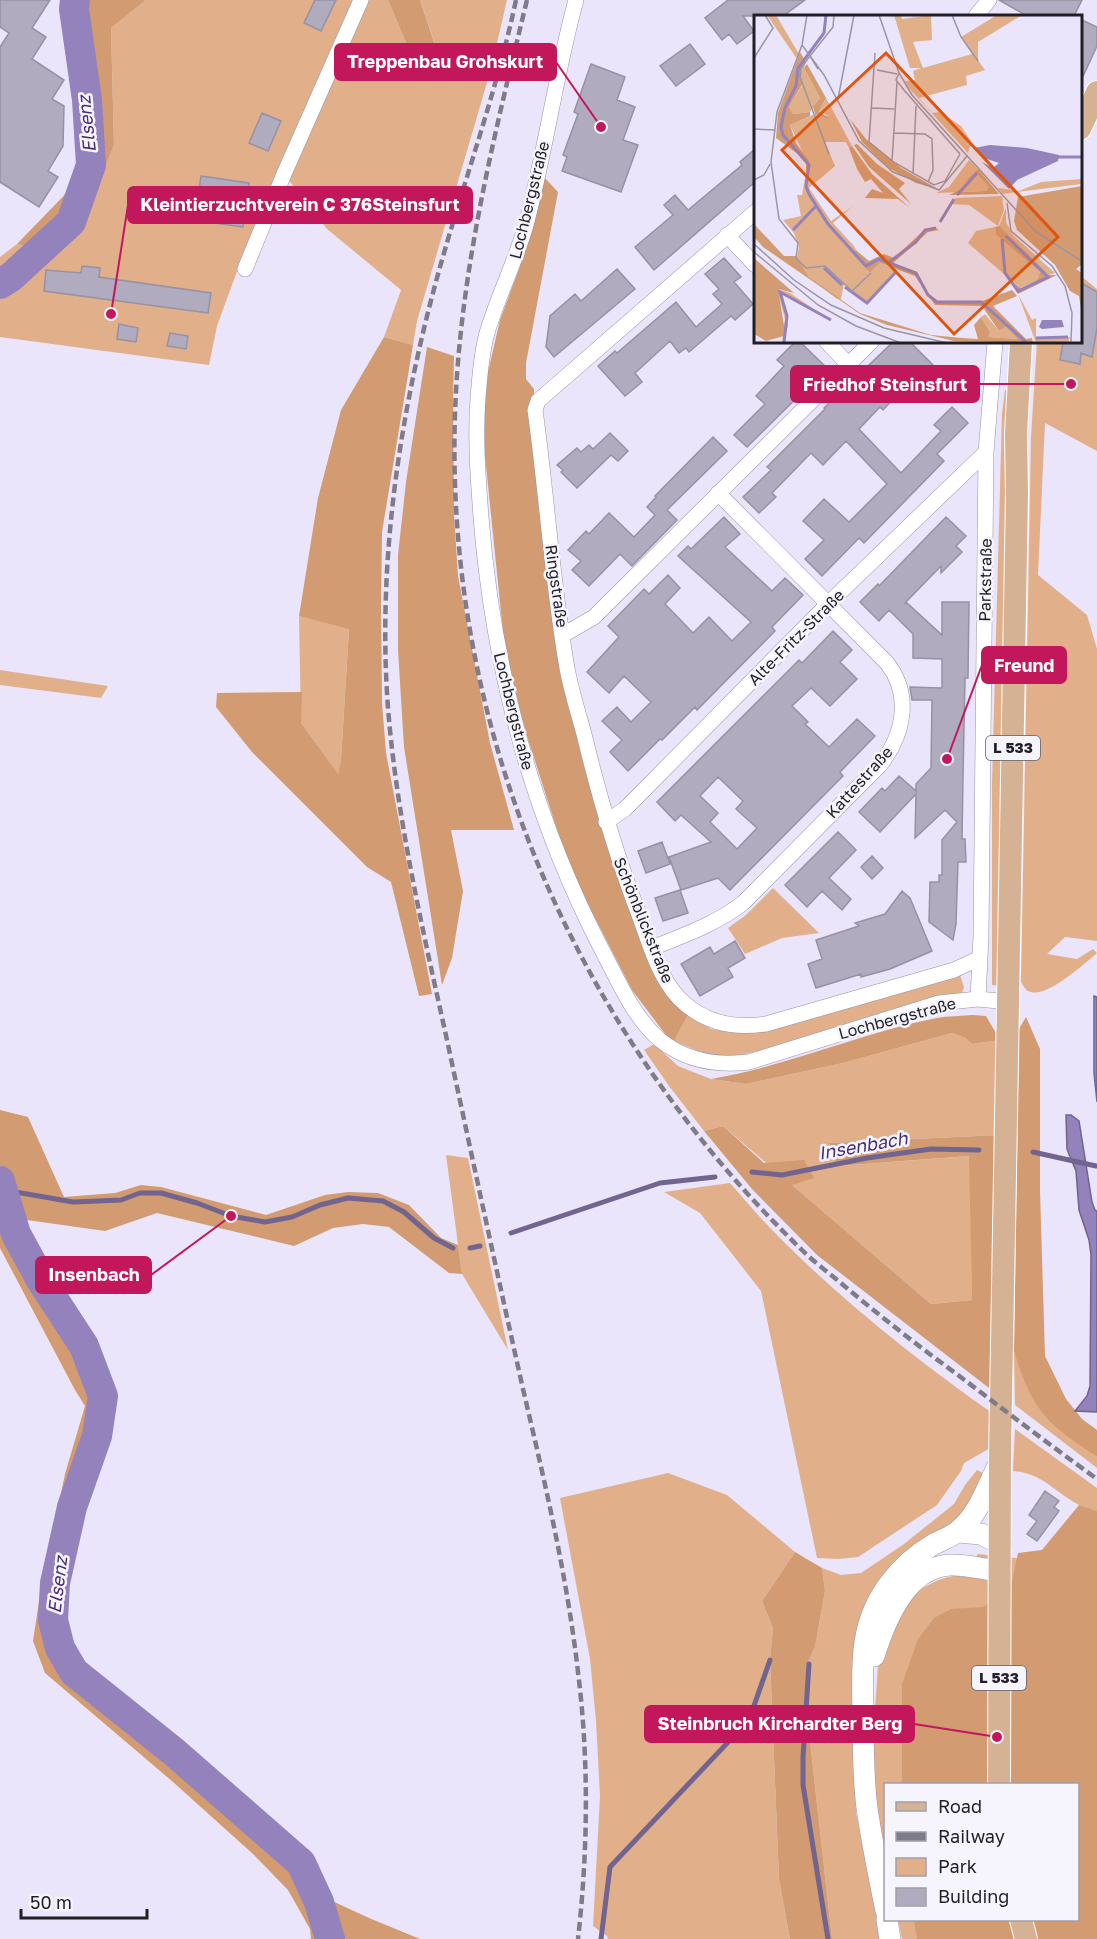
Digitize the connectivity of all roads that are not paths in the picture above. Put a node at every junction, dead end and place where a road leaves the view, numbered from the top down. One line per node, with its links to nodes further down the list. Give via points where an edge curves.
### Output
1 (361, 0): 10 (street)
2 (989, 0): 4 (street)
3 (579, 2): 23 (street, Lochbergstraße, via 527,222 487,335 476,432 485,568 496,642 528,770 569,880 644,1022 666,1044 700,1061 749,1062 939,1003)
4 (977, 15)
5 (1097, 92): 6 (main road)
6 (1082, 125)
7 (754, 213): 8 (street, Ringstraße)
8 (727, 236): 9 (street); 19 (street, Ringstraße, via 538,400 535,410)
9 (754, 264)
10 (245, 269)
11 (830, 344): 15 (street)
12 (869, 344): 15 (street, Ringstraße)
13 (995, 344): 16 (street, Parkstraße)
14 (1022, 344): 24 (main road, L 533, via 1016,434)
15 (848, 364): 17 (street, Ringstraße)
16 (986, 452): 18 (street, Alte-Fritz-Straße); 22 (street, Parkstraße)
17 (718, 493): 18 (street, Kattestraße); 19 (street, Ringstraße, via 594,617)
18 (829, 603): 20 (street, Alte-Fritz-Straße, via 625,809); 21 (street, Kattestraße, via 880,655 898,680 903,712 893,747 743,903 708,925)
19 (563, 635): 20 (street, Schönblickstraße)
20 (606, 822): 21 (street, Schönblickstraße)
21 (651, 948): 22 (street, Schönblickstraße, via 668,984 686,1005 717,1023 737,1027 795,1016 954,970)
22 (980, 958): 23 (street, Parkstraße)
23 (978, 999): 24 (street, Lochbergstraße)
24 (1009, 1002): 25 (main road, L 533)
25 (1000, 1462): 26 (main road, via 979,1506); 27 (main road, L 533)
26 (958, 1532): 27 (main road, via 981,1534); 29 (main road, via 907,1564 882,1595 869,1623 862,1656)
27 (1001, 1544): 28 (main road, L 533)
28 (1001, 1571): 29 (main road, via 942,1566 907,1589 881,1633); 30 (main road, L 533)
29 (862, 1716): 31 (main road, via 867,1807)
30 (999, 1783)
31 (884, 1905)
32 (887, 1921): 34 (main road)
33 (1021, 1921): 35 (main road)
34 (891, 1939)
35 (1026, 1939)

